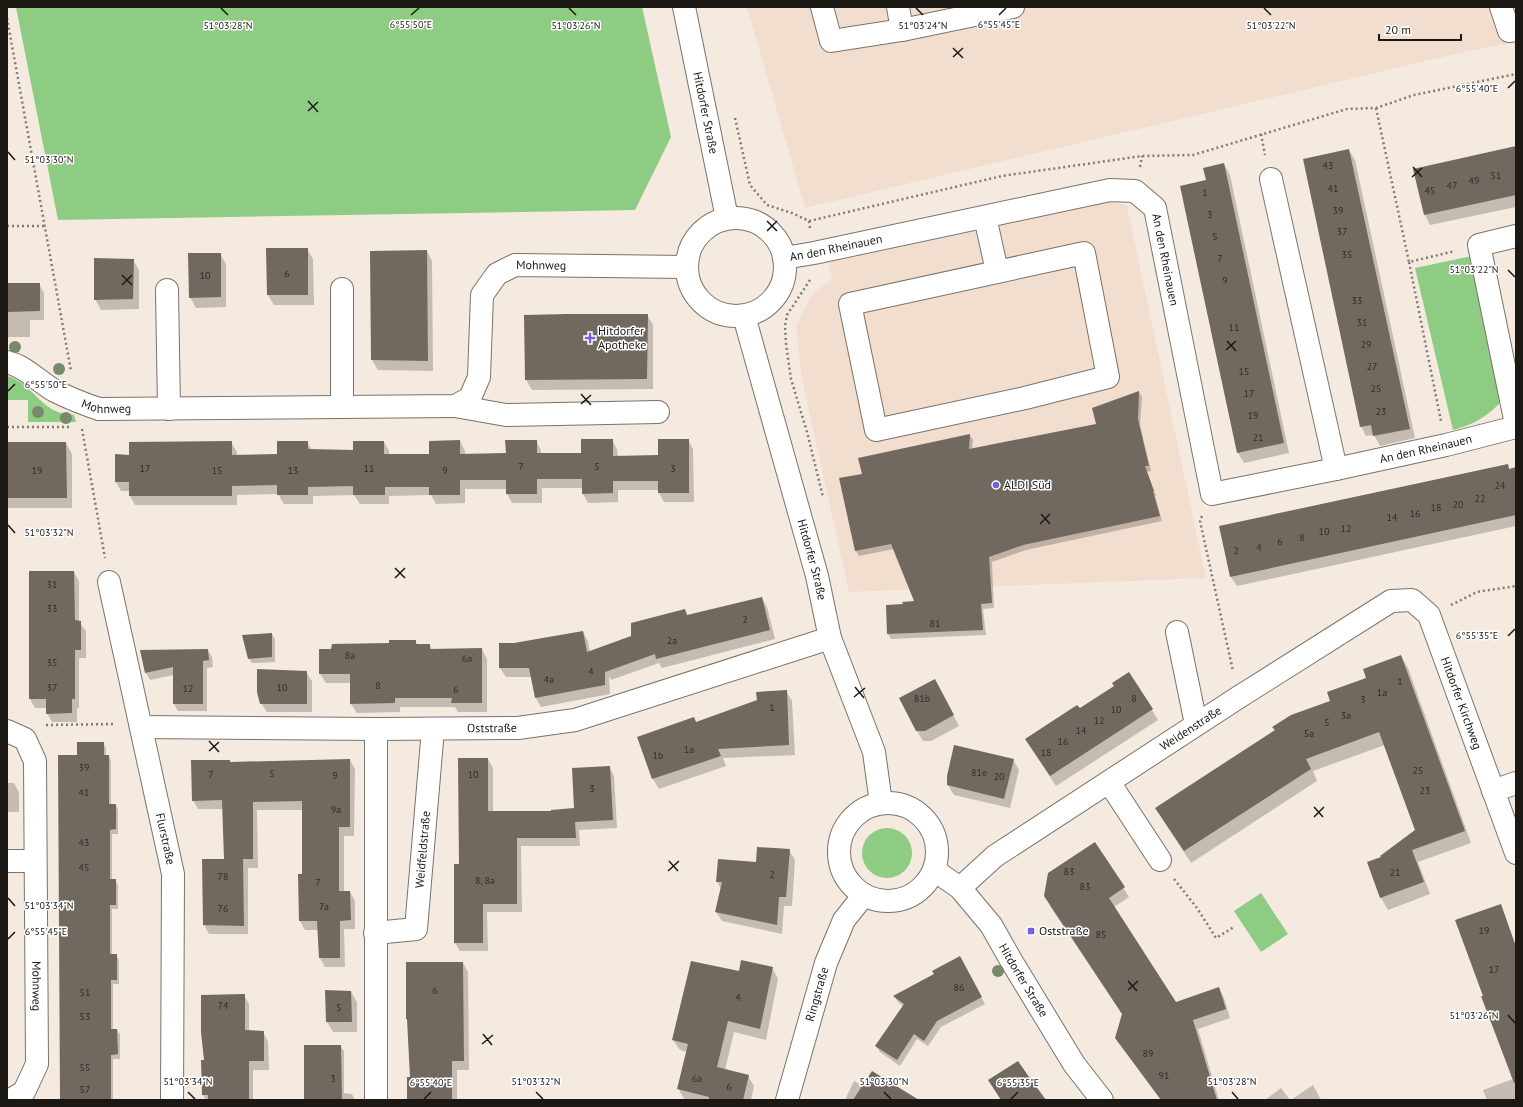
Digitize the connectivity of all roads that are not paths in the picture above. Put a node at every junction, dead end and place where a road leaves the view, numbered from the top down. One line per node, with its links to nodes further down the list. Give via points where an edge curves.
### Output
1 (684, 7): 10 (street, Hitdorfer Straße)
2 (822, 7): 6 (street, via 831,41)
3 (898, 7): 6 (street)
4 (1013, 7): 6 (street)
5 (1502, 7): 7 (street, via 1509,31)
6 (902, 30)
7 (1516, 30)
8 (1271, 180): 25 (street)
9 (985, 217): 12 (street, An den Rheinauen); 14 (street); 25 (street, An den Rheinauen, via 1110,190 1135,191 1155,208 1212,494)
10 (728, 218): 12 (street, via 743,218 770,231 779,244); 13 (street, via 711,224 698,235 689,250)
11 (1516, 236): 23 (street, via 1479,245)
12 (784, 258): 17 (street, via 780,288 771,301 759,310)
13 (686, 267): 17 (street, via 689,284 698,299 711,310 727,316); 19 (street, Mohnweg, via 515,265 497,274 482,295 479,376 470,398)
14 (997, 271): 14 (street, via 850,304 876,430 1108,377 1084,253)
15 (342, 289): 20 (street)
16 (167, 290): 21 (street)
17 (744, 316): 29 (street, Hitdorfer Straße, via 817,576)
18 (7, 362): 21 (street, Mohnweg, via 54,390 99,409)
19 (455, 406): 20 (street, Mohnweg); 22 (street, Mohnweg, via 506,415)
20 (342, 407): 21 (street, Mohnweg)
21 (169, 409)
22 (658, 412)
23 (1516, 424)
24 (1516, 427): 25 (street, An den Rheinauen)
25 (1336, 469)
26 (109, 582): 31 (street, Flurstraße)
27 (1429, 615): 30 (street, Weidenstraße, via 1412,600 1391,602); 37 (street, Hitdorfer Kirchweg)
28 (1177, 632): 30 (street)
29 (830, 638): 33 (street, Oststraße, via 575,720 518,728); 38 (street, Hitdorfer Straße, via 874,752)
30 (1196, 724): 35 (street, Weidenstraße)
31 (141, 727): 32 (street, Oststraße); 48 (street, Flurstraße, via 173,874)
32 (376, 729): 33 (street, Oststraße); 46 (street)
33 (433, 729): 46 (street, Weidfeldstraße, via 416,929)
34 (16, 735): 42 (street, Mohnweg, via 35,761)
35 (1109, 782): 40 (street); 44 (street, Weidenstraße, via 994,856)
36 (1516, 783): 37 (street)
37 (1493, 791): 39 (street, Hitdorfer Kirchweg)
38 (881, 803): 43 (street, via 898,804 914,810 927,821 935,836 937,853); 45 (street, via 862,809 847,824 839,843 840,863 848,882)
39 (1516, 853)
40 (1160, 860)
41 (7, 861): 42 (street)
42 (35, 861): 47 (street, Mohnweg, via 37,1064 24,1092)
43 (934, 870): 44 (street, Hitdorfer Straße); 45 (street, via 923,888 905,899 884,902)
44 (960, 888): 51 (street, Hitdorfer Straße, via 991,925 1074,1064)
45 (864, 896): 50 (street, Ringstraße, via 844,920 826,963)
46 (375, 933): 49 (street)
47 (10, 1100)
48 (172, 1100)
49 (376, 1100)
50 (787, 1100)
51 (1102, 1100)

